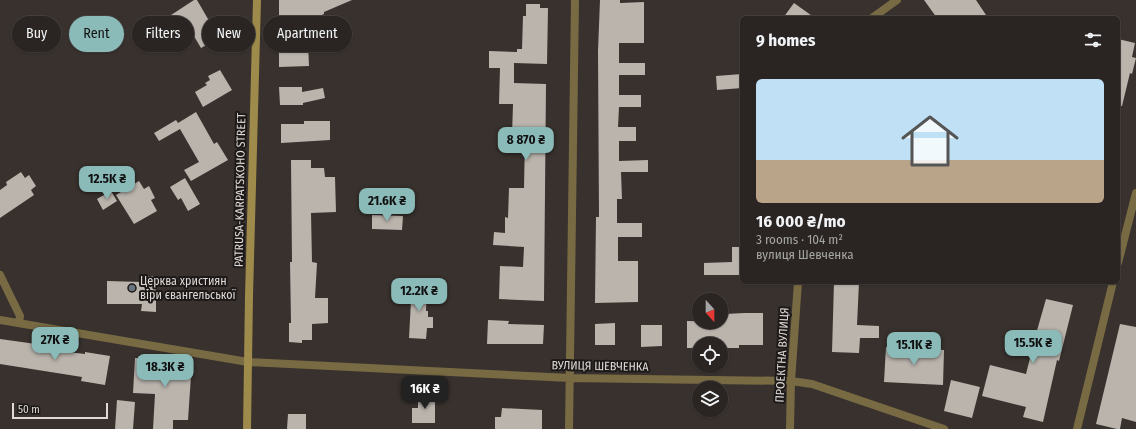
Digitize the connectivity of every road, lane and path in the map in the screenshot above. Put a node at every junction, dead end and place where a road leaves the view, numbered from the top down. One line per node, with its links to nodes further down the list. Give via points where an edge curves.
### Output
1 (257, 0): 12 (main road, PATRUSA-KARPATSKOHO STREET)
2 (575, 0): 13 (street)
3 (896, 0): 4 (street)
4 (875, 16)
5 (1136, 193): 6 (street)
6 (1120, 254)
7 (0, 275): 11 (street, via 20,316)
8 (798, 284): 14 (street, ПРОЕКТНА ВУЛИЦЯ)
9 (1112, 284): 19 (street)
10 (0, 320): 11 (street, ВУЛИЦЯ ШЕВЧЕНКА)
11 (20, 323): 12 (street, ВУЛИЦЯ ШЕВЧЕНКА)
12 (248, 362): 13 (street, ВУЛИЦЯ ШЕВЧЕНКА); 15 (main road, PATRUSA-KARPATSKOHO STREET)
13 (570, 378): 14 (street, ВУЛИЦЯ ШЕВЧЕНКА); 16 (street)
14 (791, 381): 17 (street, ПРОЕКТНА ВУЛИЦЯ); 18 (street, ВУЛИЦЯ ШЕВЧЕНКА, via 812,384)
15 (247, 429)
16 (569, 429)
17 (790, 429)
18 (944, 429)
19 (1076, 429)

